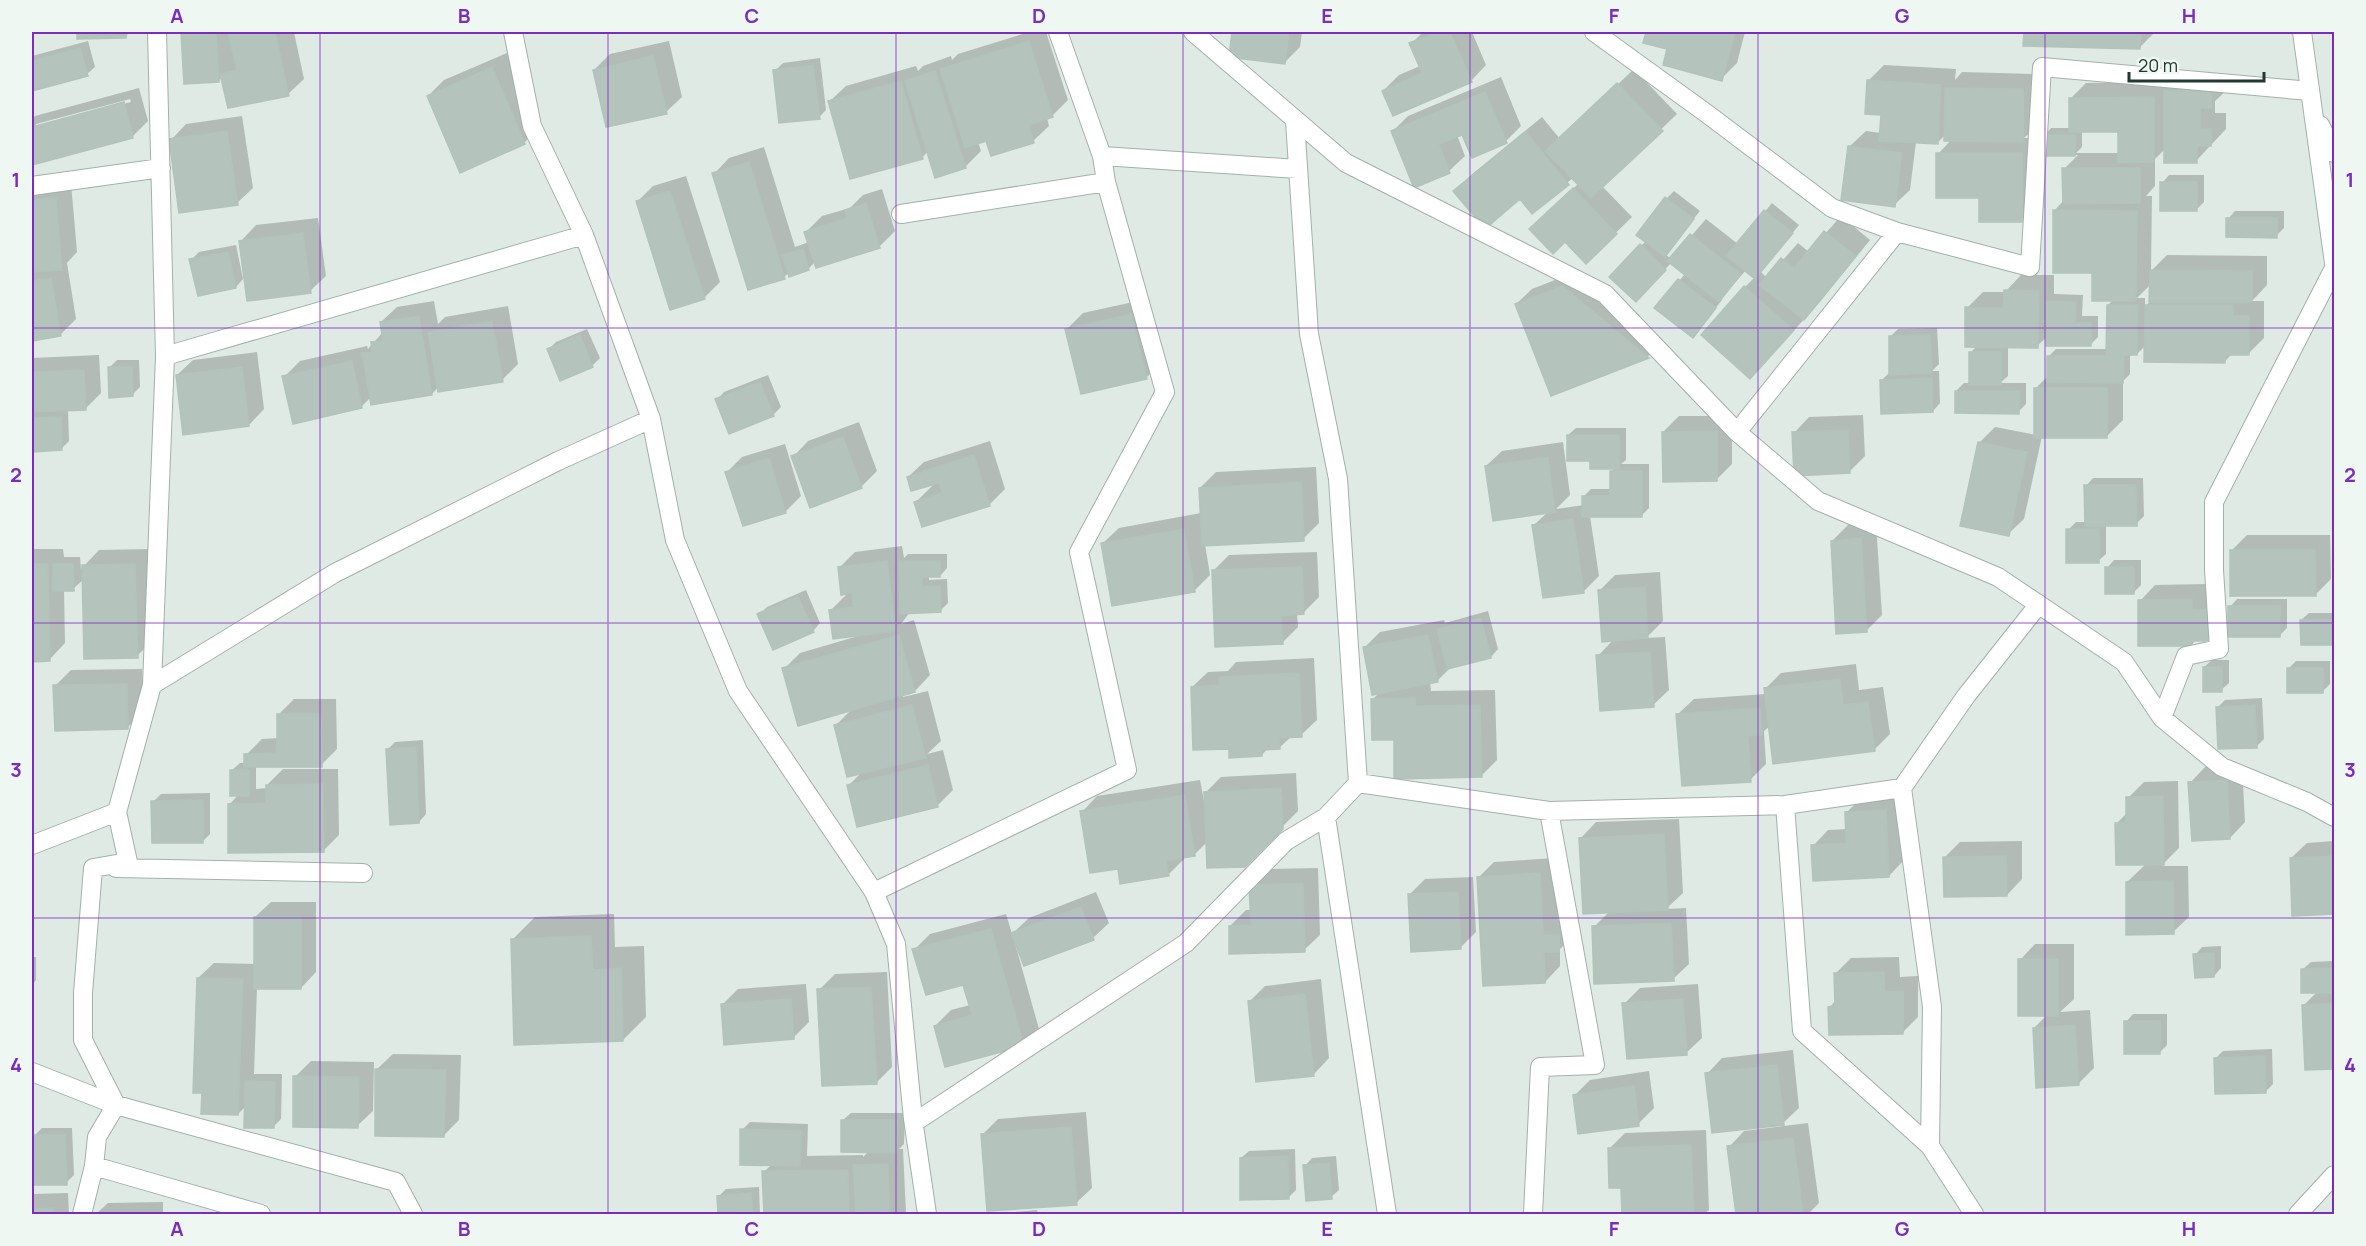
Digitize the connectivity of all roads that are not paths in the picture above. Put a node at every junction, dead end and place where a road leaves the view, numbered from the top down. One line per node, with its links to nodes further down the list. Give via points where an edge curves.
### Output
1 (157, 32): 12 (street)
2 (513, 32): 18 (street, via 532,126)
3 (1058, 32): 11 (street)
4 (1193, 32): 9 (street)
5 (1594, 32): 17 (street, via 1832,208)
6 (2302, 32): 7 (street)
7 (2310, 90): 8 (street); 17 (street, via 2042,67 2030,267)
8 (2314, 114): 10 (street); 19 (street)
9 (1295, 121): 13 (street); 23 (street, via 1346,163 1605,294)
10 (2334, 153)
11 (1102, 156): 13 (street); 14 (street)
12 (161, 168): 15 (street); 21 (street)
13 (1298, 169): 27 (street, via 1309,334 1338,479)
14 (1106, 182): 16 (street); 39 (street, via 1165,392 1079,552 1127,770)
15 (32, 186)
16 (901, 214)
17 (1898, 232): 23 (street)
18 (584, 235): 21 (street); 22 (street)
19 (2334, 263)
20 (2334, 268): 26 (street, via 2214,502 2219,650 2186,656)
21 (165, 356): 25 (street)
22 (651, 419): 25 (street, via 335,573); 39 (street, via 675,540 738,691)
23 (1737, 432): 24 (street, via 1818,501 1998,577)
24 (2039, 604): 26 (street, via 2124,662); 28 (street, via 1966,696)
25 (152, 685): 33 (street)
26 (2162, 718): 29 (street, via 2222,767)
27 (1358, 783): 32 (street); 34 (street)
28 (1902, 788): 31 (street); 43 (street, via 1932,1007)
29 (2307, 802): 30 (street); 35 (street)
30 (2334, 803)
31 (1785, 805): 32 (street); 43 (street, via 1802,1031)
32 (1549, 811): 51 (street, via 1595,1065 1540,1067)
33 (117, 812): 36 (street); 37 (street, via 128,862)
34 (1326, 817): 42 (street, via 1286,840 1186,943 915,1122); 50 (street)
35 (2334, 817)
36 (32, 845)
37 (93, 868): 38 (street); 41 (street, via 83,1040)
38 (363, 873)
39 (874, 892): 42 (street, via 896,944)
40 (32, 1072): 41 (street)
41 (116, 1105): 44 (street, via 97,1137); 48 (street, via 396,1182)
42 (913, 1119): 49 (street)
43 (1930, 1146): 52 (street)
44 (94, 1166): 46 (street); 47 (street)
45 (2334, 1175): 53 (street)
46 (82, 1215)
47 (261, 1215)
48 (412, 1215)
49 (927, 1215)
50 (1387, 1215)
51 (1533, 1215)
52 (1974, 1215)
53 (2298, 1215)

